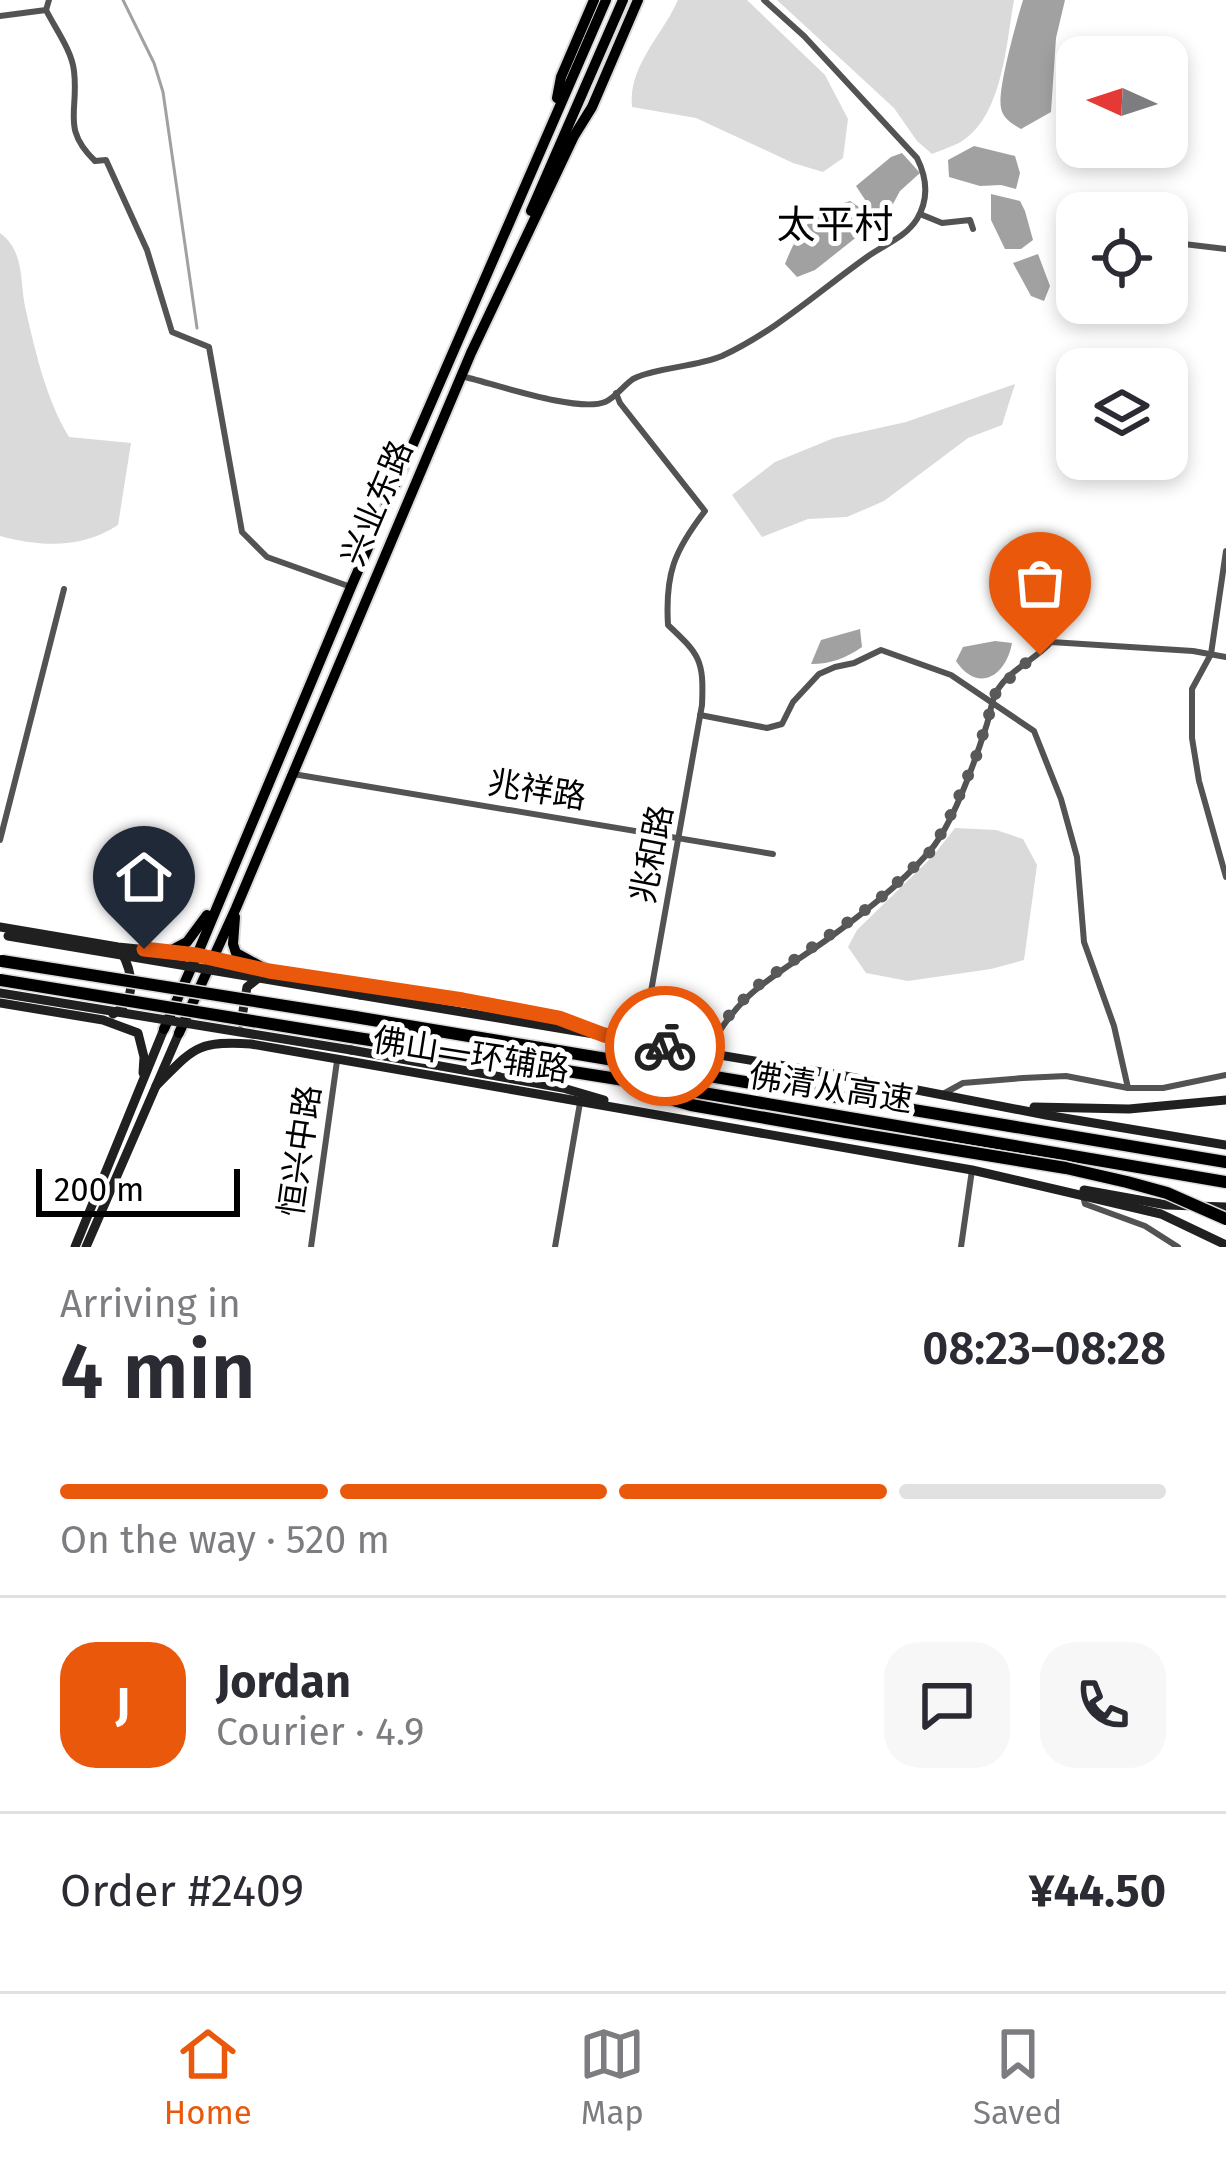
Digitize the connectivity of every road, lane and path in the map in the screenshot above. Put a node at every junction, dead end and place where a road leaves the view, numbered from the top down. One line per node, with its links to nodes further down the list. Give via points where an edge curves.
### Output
1 (49, 0): 7 (street)
2 (594, 0): 9 (main road, via 561,77)
3 (606, 0): 9 (main road, 兴业东路)
4 (623, 0): 14 (main road)
5 (638, 0): 14 (main road, 兴业东路)
6 (764, 0): 10 (street, via 917,158 926,174)
7 (46, 10): 8 (street); 18 (street, via 74,67 78,144 106,160 148,250 172,332 209,346 242,532 267,557)
8 (0, 16)
9 (553, 121): 18 (main road, 兴业东路)
10 (920, 214): 11 (street, via 942,223 970,220); 16 (street, via 906,234 784,321 722,356 636,377)
11 (973, 229)
12 (1188, 244): 13 (street)
13 (1226, 249)
14 (471, 353): 15 (main road, 兴业东路)
15 (461, 376): 16 (street, via 584,404); 24 (main road, 兴业东路)
16 (616, 393): 23 (street, 兆和路, via 705,511 673,559 666,594 668,625 704,673)
17 (1226, 551): 20 (street)
18 (351, 586): 29 (main road, 兴业东路)
19 (64, 589): 26 (street)
20 (1211, 654): 21 (street); 22 (street, via 1051,642); 28 (street, via 1192,689 1192,738)
21 (1226, 657)
22 (994, 701): 23 (street, via 951,675 881,650 819,674 782,724); 48 (street, via 932,850 875,903 754,988); 54 (street, via 1034,731 1061,799 1077,857 1084,942)
23 (700, 715): 25 (street, 兆和路)
24 (292, 773): 25 (street, 兆祥路); 30 (main road, 兴业东路)
25 (680, 838): 27 (street, 兆祥路); 45 (street, 兆和路)
26 (0, 840)
27 (773, 854)
28 (1226, 877)
29 (223, 892): 33 (main road, via 196,932); 34 (main road, 兴业东路)
30 (236, 908): 35 (main road, 兴业东路); 37 (main road, via 236,953)
31 (3, 933): 32 (main road, 佛山一环辅路); 44 (main road, 佛山一环辅路, bridge)
32 (118, 947): 33 (main road, 佛山一环辅路); 41 (main road, via 131,970 130,995)
33 (170, 951): 34 (main road, 佛山一环辅路)
34 (197, 955): 35 (main road, 佛山一环辅路); 42 (main road, 兴业东路)
35 (211, 959): 37 (main road, 佛山一环辅路); 43 (main road, 兴业东路)
36 (1, 960): 61 (highway, 佛清从高速, bridge)
37 (269, 971): 44 (main road, 佛山一环辅路, via 559,1018); 47 (main road, via 246,992 242,1028)
38 (0, 980): 46 (highway, 佛清从高速, bridge)
39 (0, 993): 46 (main road, bridge)
40 (0, 1003): 41 (main road)
41 (103, 1020): 52 (main road, via 138,1034)
42 (164, 1029): 52 (main road)
43 (178, 1033): 53 (main road)
44 (604, 1035): 45 (main road, 佛山一环辅路)
45 (642, 1042): 48 (main road, 佛山一环辅路)
46 (351, 1043): 50 (highway, 佛清从高速); 59 (main road)
47 (250, 1044): 49 (main road, 佛山一环辅路); 53 (main road, 佛山一环辅路, via 204,1044)
48 (707, 1053): 55 (main road, 佛山一环辅路)
49 (337, 1061): 57 (main road, 佛山一环辅路); 71 (street, 恒兴中路)
50 (575, 1072): 63 (highway, 佛清从高速); 67 (highway, bridge, via 691,1105 1107,1177)
51 (1226, 1075): 54 (street)
52 (142, 1084): 69 (main road)
53 (156, 1086): 70 (main road)
54 (1128, 1088): 55 (street, via 1066,1076 963,1083)
55 (944, 1094): 58 (main road, 佛山一环辅路)
56 (1226, 1097): 58 (main road, via 1078,1110)
57 (581, 1101): 59 (main road, 佛山一环辅路); 72 (street)
58 (990, 1104): 60 (main road)
59 (626, 1108): 62 (main road, 佛山一环辅路)
60 (1226, 1145)
61 (1226, 1162)
62 (972, 1171): 64 (main road, 佛山一环辅路); 73 (street)
63 (1226, 1182)
64 (1037, 1184): 65 (main road); 66 (main road)
65 (1083, 1196): 68 (main road, via 1161,1214); 74 (street, via 1085,1204)
66 (1226, 1207)
67 (1226, 1219)
68 (1226, 1245)
69 (75, 1247)
70 (86, 1247)
71 (311, 1247)
72 (556, 1247)
73 (961, 1247)
74 (1178, 1247)

